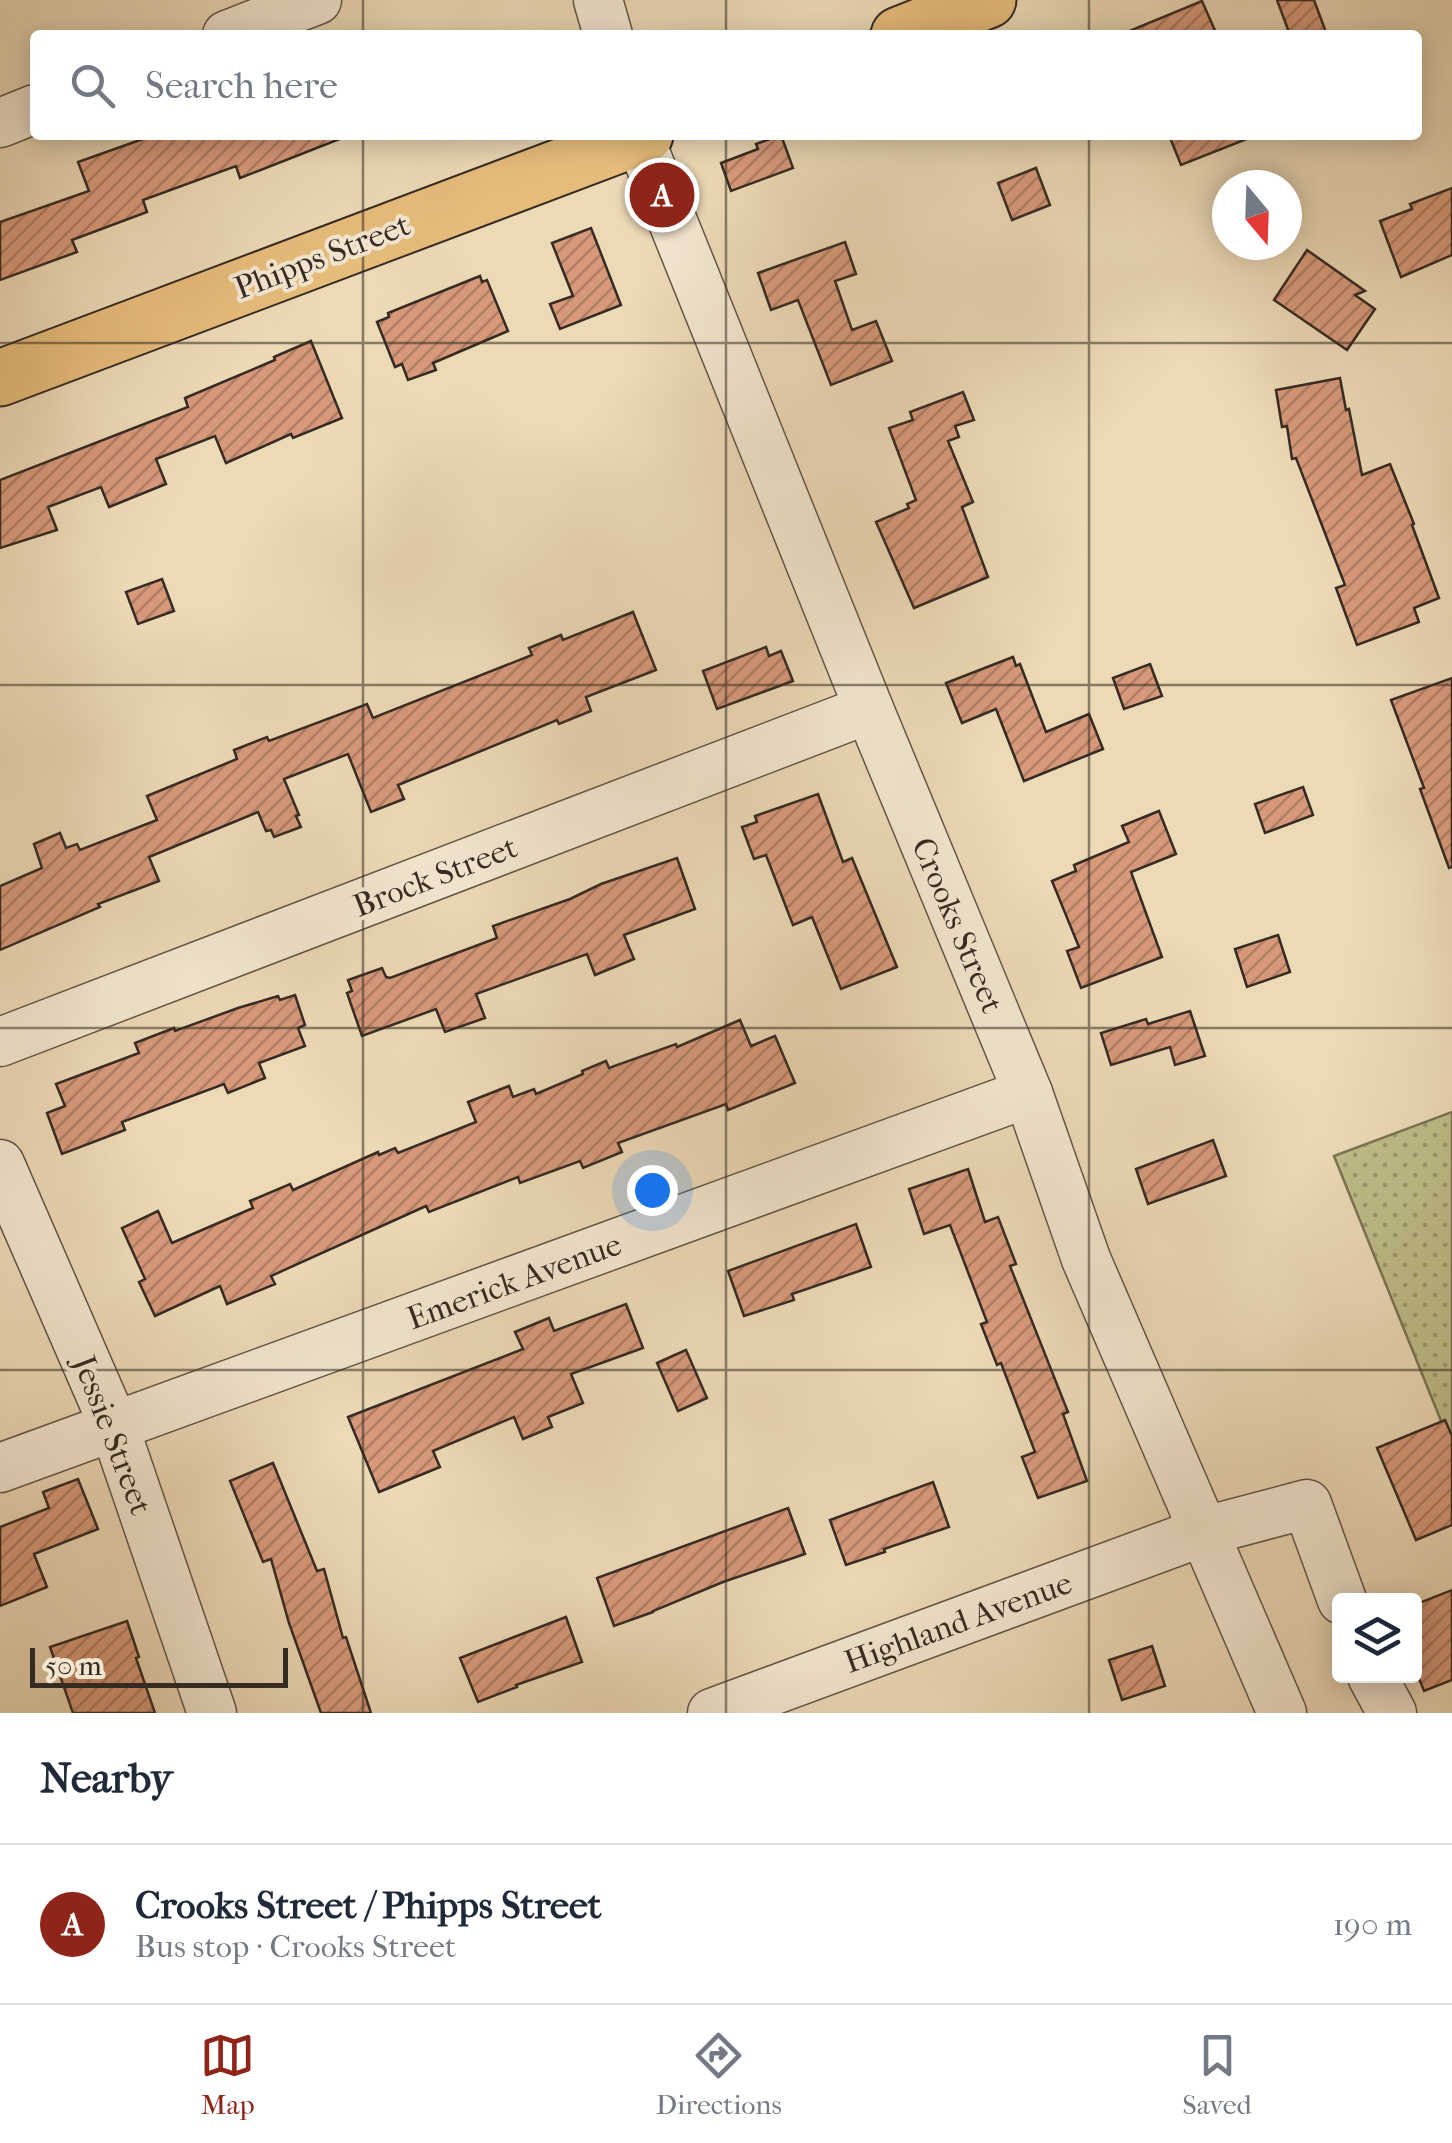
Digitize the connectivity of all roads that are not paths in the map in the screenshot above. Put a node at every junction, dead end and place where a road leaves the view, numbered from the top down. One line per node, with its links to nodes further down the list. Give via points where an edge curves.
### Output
1 (317, 0): 4 (street)
2 (598, 0): 5 (street)
3 (988, 0): 6 (main road)
4 (239, 30)
5 (607, 30)
6 (912, 30)
7 (30, 111): 8 (street)
8 (0, 122)
9 (630, 140): 11 (main road, Phipps Street)
10 (643, 140): 12 (street, Crooks Street)
11 (0, 378)
12 (869, 710): 13 (street, Brock Street); 14 (street, Crooks Street)
13 (0, 1042)
14 (1028, 1093): 16 (street, Emerick Avenue); 18 (street, Crooks Street, via 1086,1259)
15 (0, 1164): 16 (street, Jessie Street)
16 (114, 1426): 17 (street, Emerick Avenue); 21 (street, Jessie Street)
17 (0, 1468)
18 (1205, 1531): 19 (street, Highland Avenue, via 1306,1504); 22 (street, Highland Avenue); 23 (street, Crooks Street)
19 (1339, 1593)
20 (1376, 1683): 24 (street)
21 (212, 1713)
22 (712, 1713)
23 (1282, 1713)
24 (1392, 1713)

